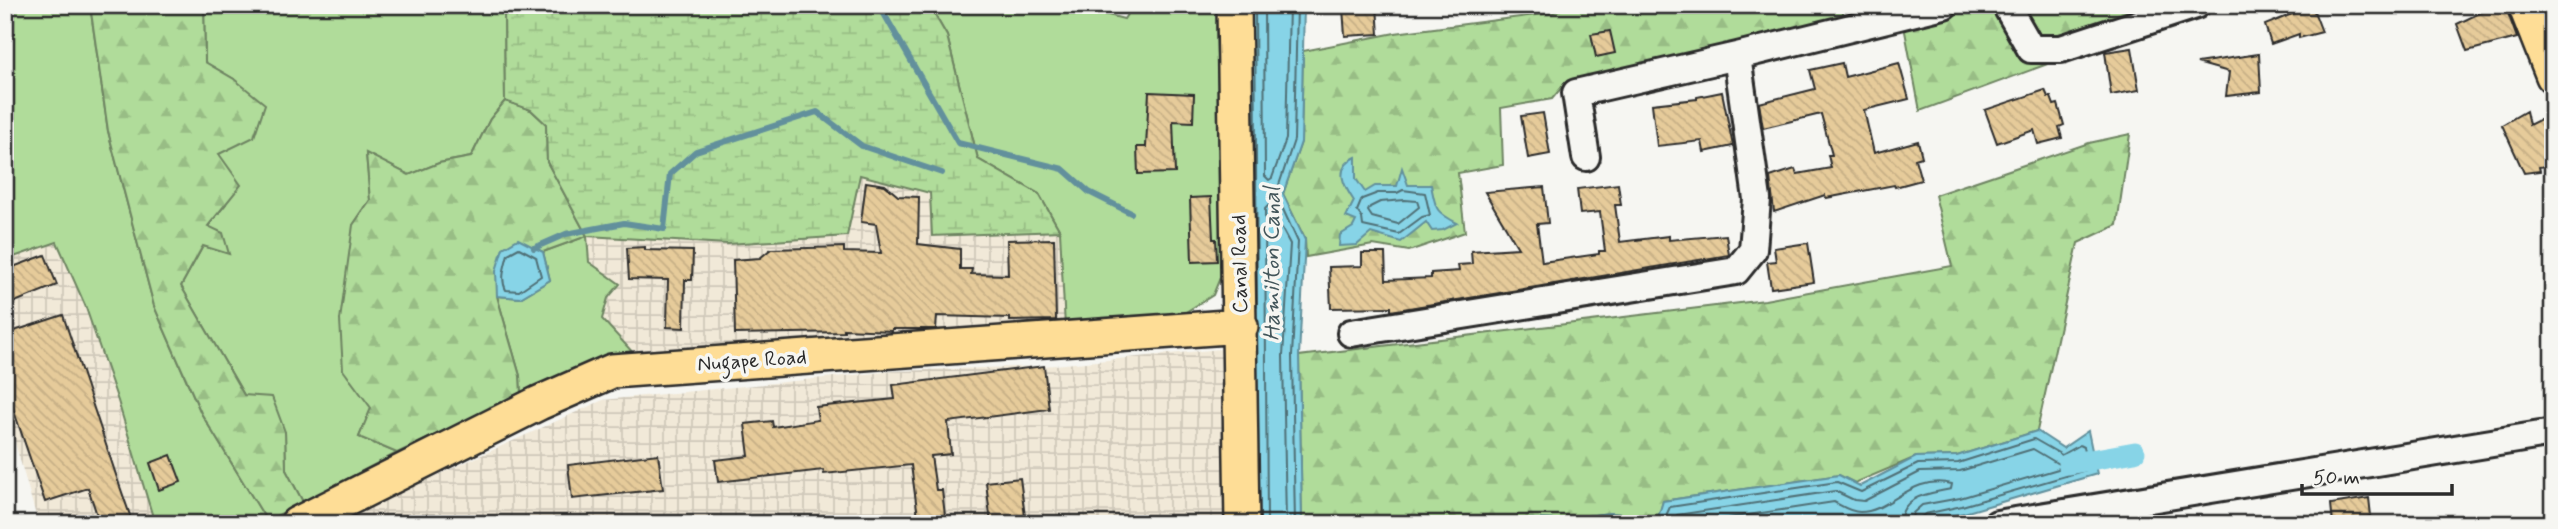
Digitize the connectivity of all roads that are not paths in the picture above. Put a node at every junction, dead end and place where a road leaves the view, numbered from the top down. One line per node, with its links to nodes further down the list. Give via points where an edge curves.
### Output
1 (1234, 5): 9 (main road, Canal Road)
2 (1944, 5): 6 (street)
3 (2006, 5): 4 (street, via 2031,48 2061,49)
4 (2196, 5)
5 (2525, 5): 7 (main road)
6 (1737, 57): 8 (street, via 1576,93); 10 (street, via 1757,218 1754,250 1736,271)
7 (2553, 76)
8 (1586, 157)
9 (1241, 326): 12 (main road, Nugape Road, via 612,372 538,403); 13 (main road, Canal Road)
10 (1351, 333)
11 (2553, 433): 14 (street)
12 (297, 524)
13 (1242, 524)
14 (1997, 524)

